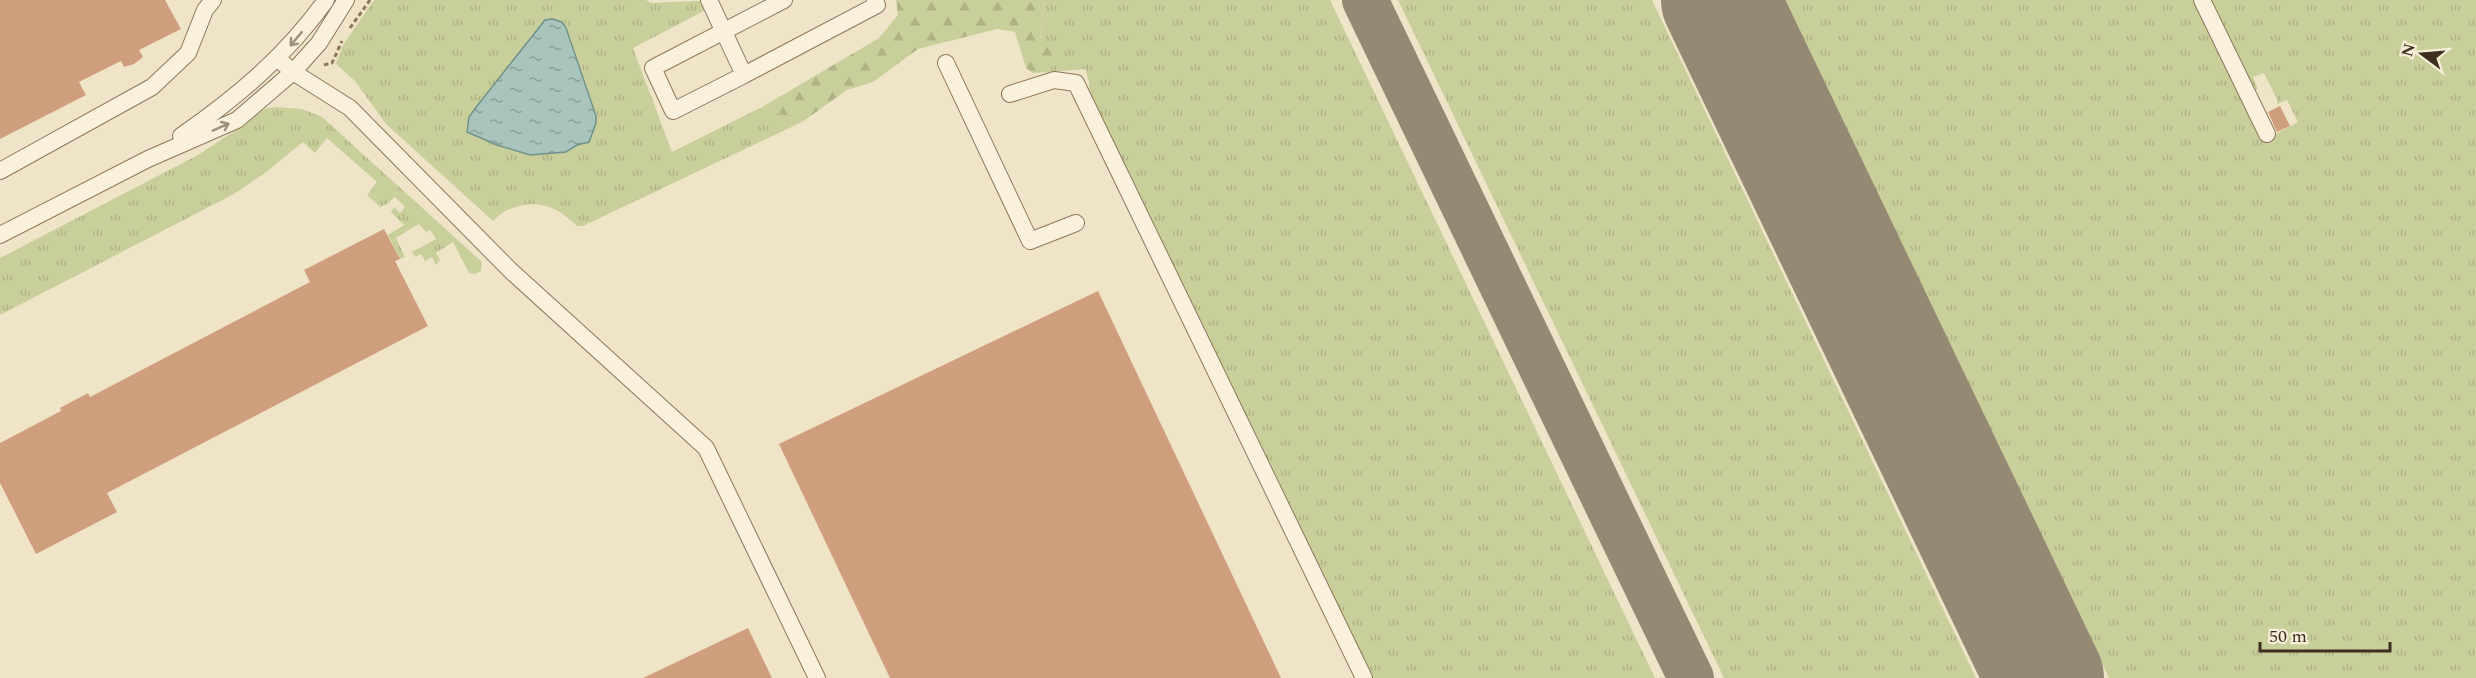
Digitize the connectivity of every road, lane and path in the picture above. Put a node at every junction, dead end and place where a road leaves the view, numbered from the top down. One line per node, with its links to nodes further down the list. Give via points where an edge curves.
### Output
1 (213, 0): 16 (street, via 188,53 152,87)
2 (326, 0): 9 (street, one-way to 9)
3 (346, 0): 11 (street, via 319,43)
4 (709, 0): 8 (street)
5 (784, 0): 8 (street)
6 (875, 0): 12 (street, via 877,5)
7 (2202, 0): 14 (street)
8 (723, 31): 12 (street); 12 (street, via 653,68 673,111)
9 (278, 59): 11 (street); 15 (street, via 224,106)
10 (946, 63): 17 (street, via 1030,242)
11 (294, 72): 15 (street, one-way to 11, via 237,120); 19 (street, via 350,108 512,271 706,448)
12 (744, 75)
13 (1010, 94): 20 (street, via 1054,80 1076,83)
14 (2266, 134)
15 (148, 159): 18 (street)
16 (0, 171)
17 (1076, 223)
18 (0, 235)
19 (817, 678)
20 (1364, 678)

